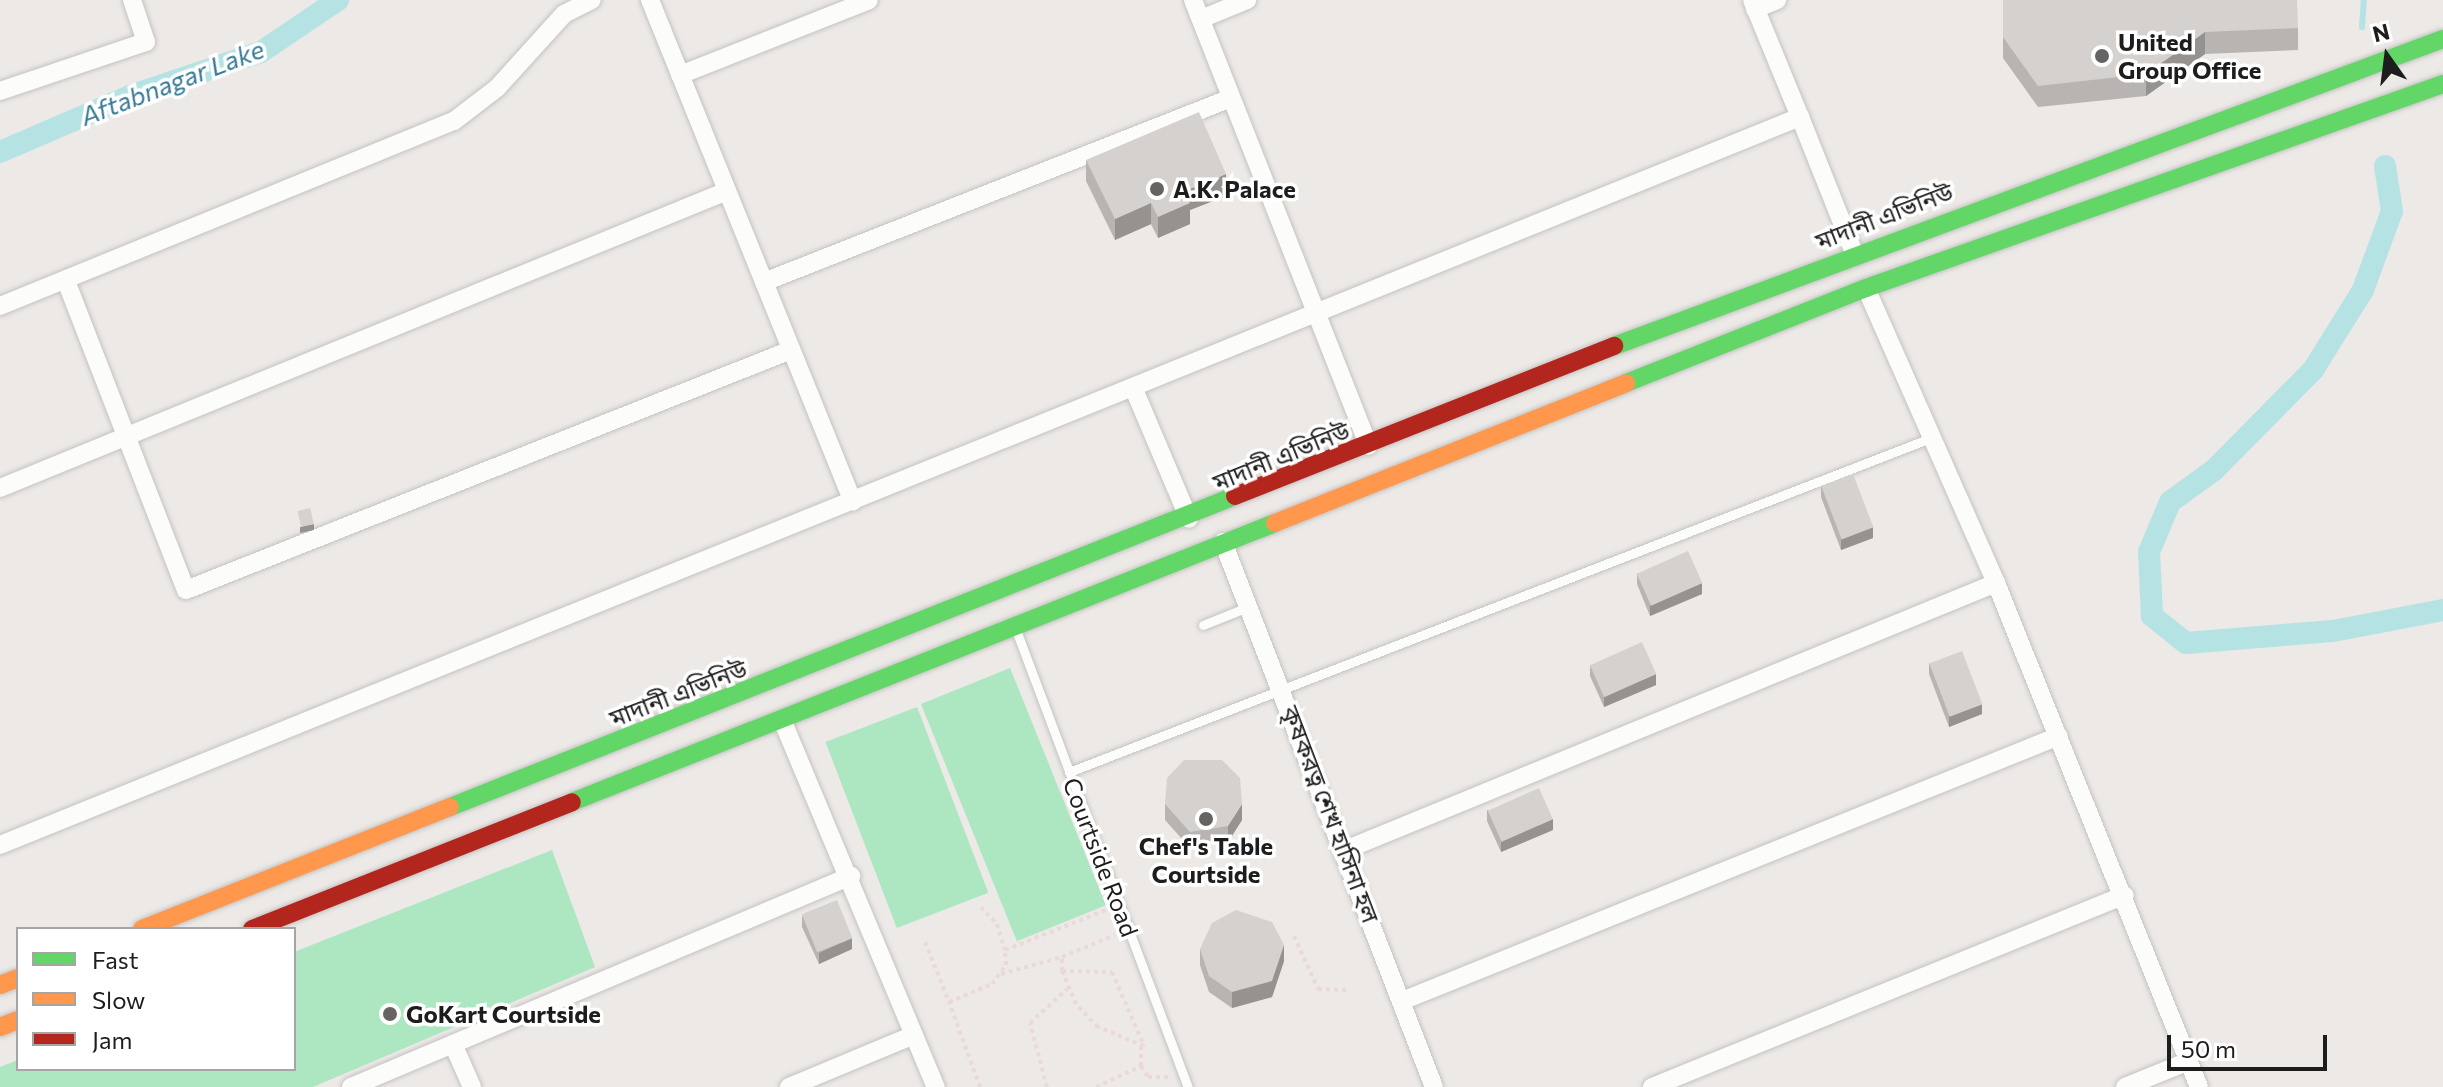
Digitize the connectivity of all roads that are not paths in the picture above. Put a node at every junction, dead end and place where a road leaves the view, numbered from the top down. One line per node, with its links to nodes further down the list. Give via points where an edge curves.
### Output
1 (132, 0): 13 (street, via 146,42)
2 (592, 0): 18 (street, via 564,14 497,88 454,121)
3 (650, 0): 11 (street)
4 (869, 0): 11 (street)
5 (1193, 0): 9 (street)
6 (1247, 0): 9 (street)
7 (1777, 0): 8 (street)
8 (1753, 4): 15 (street)
9 (1201, 19): 14 (street)
10 (2443, 39): 17 (main road, মাদানী এভিনিউ)
11 (680, 75): 16 (street)
12 (2443, 84): 20 (main road)
13 (0, 91)
14 (1227, 100): 19 (street); 22 (street)
15 (1800, 117): 17 (street); 22 (street)
16 (727, 191): 19 (street); 25 (street)
17 (1854, 253): 27 (main road, মাদানী এভিনিউ)
18 (66, 281): 21 (street); 25 (street)
19 (764, 282): 23 (street)
20 (1866, 288): 26 (street); 31 (main road)
21 (0, 306)
22 (1313, 318): 24 (street); 27 (street)
23 (791, 350): 25 (street, via 186,590); 29 (street)
24 (1133, 387): 29 (street); 30 (street)
25 (130, 433): 28 (street)
26 (1933, 437): 32 (street); 37 (lane)
27 (1369, 446): 30 (main road, মাদানী এভিনিউ)
28 (0, 488)
29 (853, 502): 42 (street)
30 (1189, 519): 33 (main road, মাদানী এভিনিউ)
31 (1223, 542): 34 (street, কৃষকরত্ন শেখ হাসিনা হল); 36 (main road)
32 (1996, 583): 40 (street); 43 (street)
33 (999, 594): 36 (main road); 38 (main road, মাদানী এভিনিউ)
34 (1250, 606): 35 (lane); 37 (street, কৃষকরত্ন শেখ হাসিনা হল)
35 (1203, 625)
36 (1015, 626): 39 (main road); 41 (lane, Courtside Road)
37 (1282, 684): 41 (lane); 43 (street, কৃষকরত্ন শেখ হাসিনা হল)
38 (763, 685): 39 (main road); 46 (main road, মাদানী এভিনিউ)
39 (783, 722): 44 (street); 47 (main road)
40 (2059, 736): 45 (street); 48 (street)
41 (1069, 772): 56 (lane, Courtside Road)
42 (0, 845)
43 (1345, 850): 48 (street, কৃষকরত্ন শেখ হাসিনা হল)
44 (851, 876): 49 (street); 50 (street)
45 (2125, 895): 51 (street); 58 (street)
46 (147, 927)
47 (257, 927)
48 (1402, 1001): 57 (street, কৃষকরত্ন শেখ হাসিনা হল)
49 (914, 1035): 54 (street); 55 (street)
50 (453, 1044): 52 (street); 53 (street)
51 (2189, 1061): 59 (street); 60 (street)
52 (351, 1087)
53 (472, 1087)
54 (789, 1087)
55 (936, 1087)
56 (1188, 1087)
57 (1434, 1087)
58 (1652, 1087)
59 (2125, 1087)
60 (2199, 1087)

